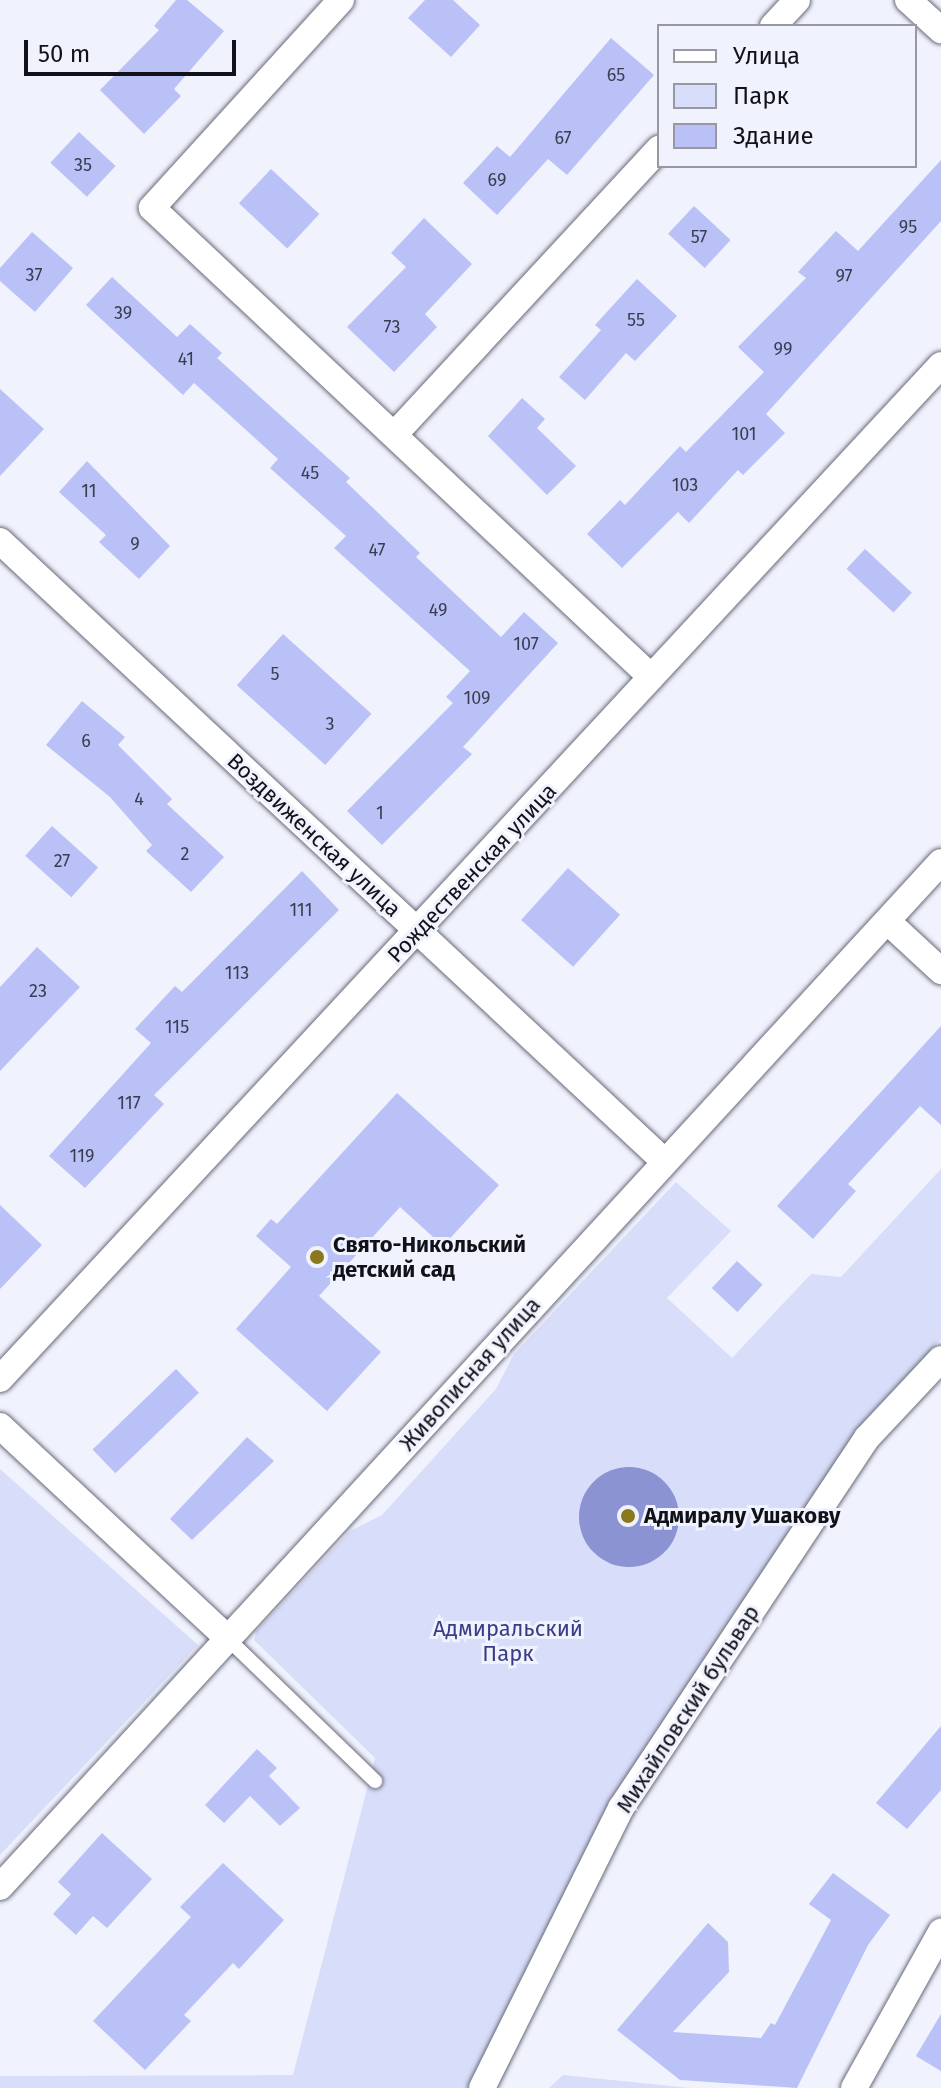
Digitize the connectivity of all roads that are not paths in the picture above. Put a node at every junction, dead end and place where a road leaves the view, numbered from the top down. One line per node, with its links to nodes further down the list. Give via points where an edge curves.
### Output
1 (341, 0): 8 (street, via 152,208)
2 (797, 0): 4 (street)
3 (908, 0): 5 (street)
4 (775, 24)
5 (941, 30)
6 (657, 151): 8 (street)
7 (941, 365): 10 (street, Рождественская улица)
8 (394, 435): 10 (street)
9 (0, 541): 13 (street, Воздвиженская улица)
10 (651, 677): 13 (street, Рождественская улица)
11 (941, 862): 12 (street, Живописная улица)
12 (887, 921): 14 (street); 15 (street, Живописная улица)
13 (418, 932): 15 (street, Воздвиженская улица); 17 (street, Рождественская улица)
14 (941, 971)
15 (664, 1161): 19 (street, Живописная улица)
16 (941, 1359): 23 (street, Михайловский бульвар, via 867,1438 621,1808)
17 (0, 1379)
18 (0, 1426): 19 (street)
19 (227, 1638): 20 (lane); 21 (street, Живописная улица)
20 (375, 1781)
21 (0, 1887)
22 (941, 1932): 24 (street)
23 (482, 2088)
24 (854, 2088)

